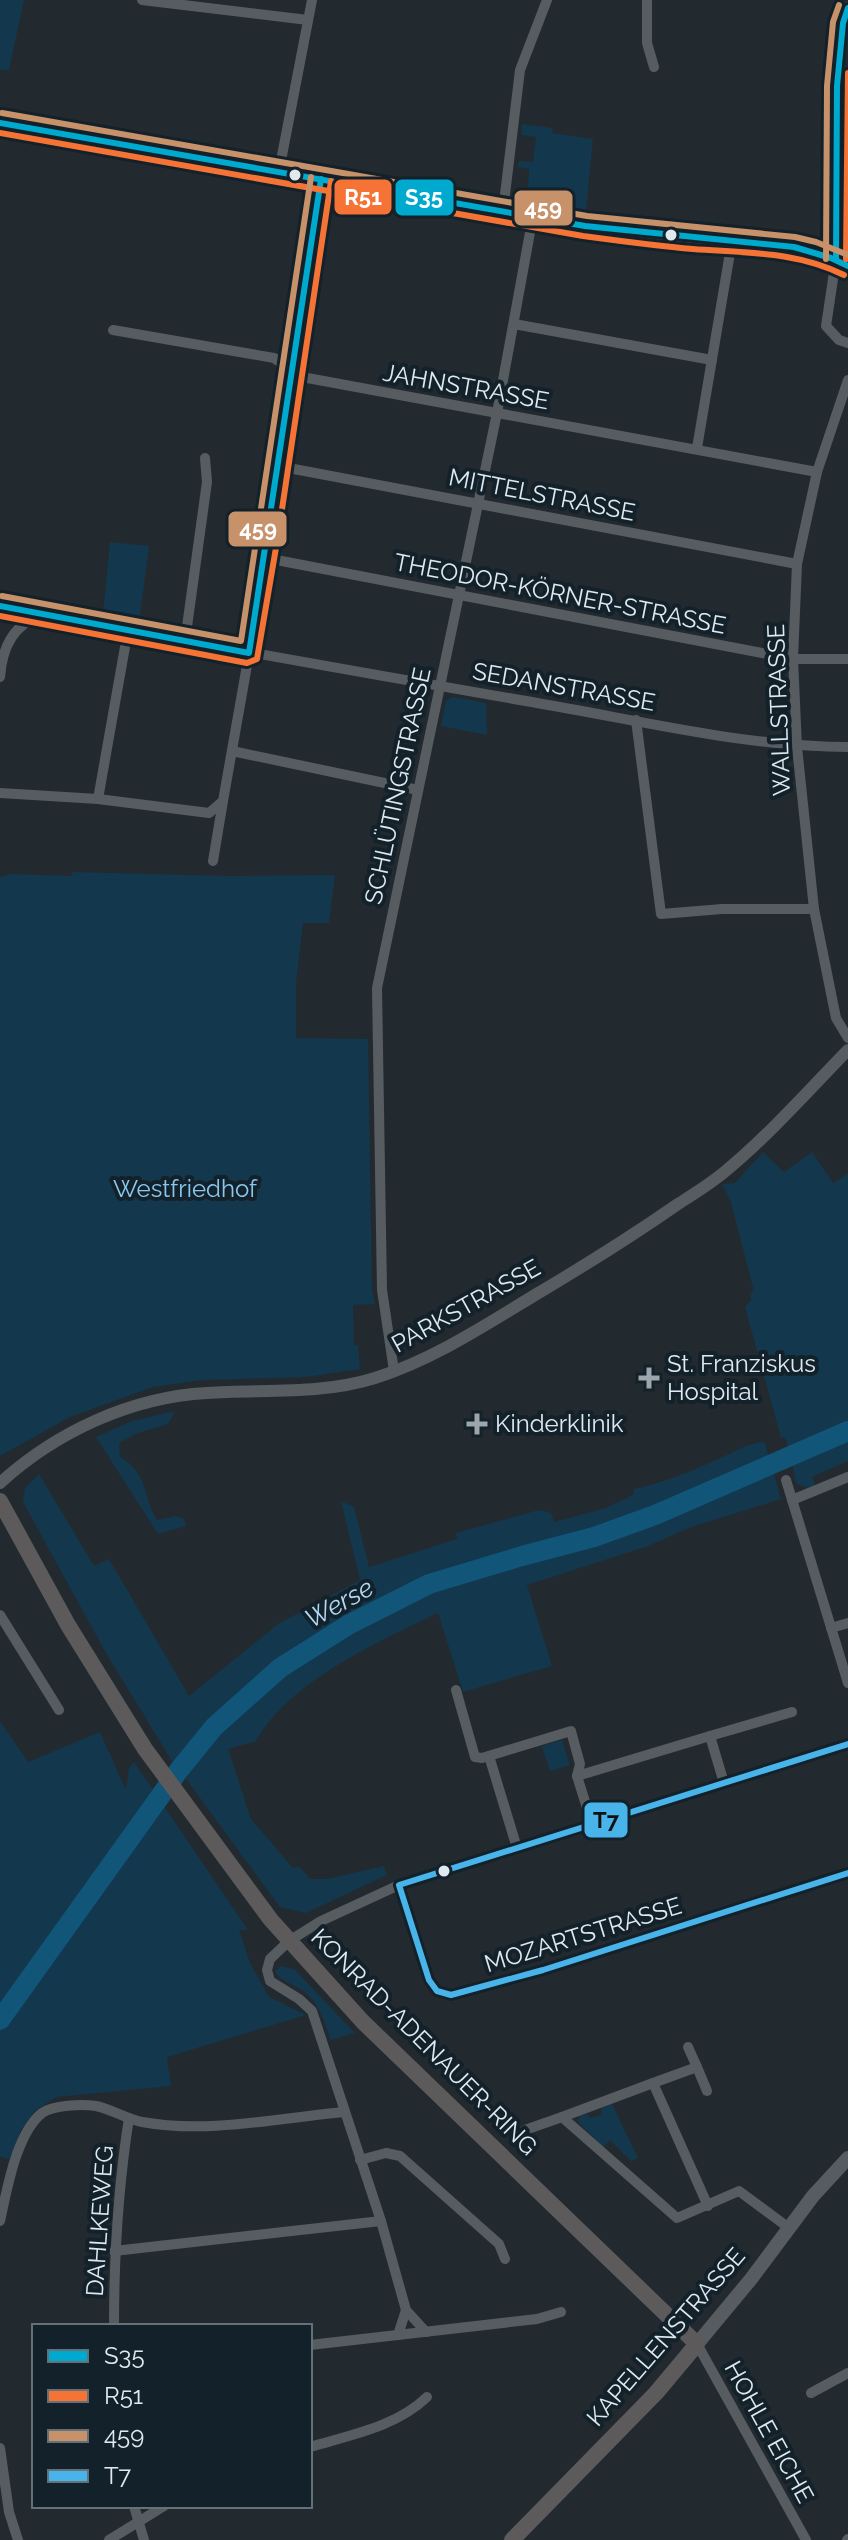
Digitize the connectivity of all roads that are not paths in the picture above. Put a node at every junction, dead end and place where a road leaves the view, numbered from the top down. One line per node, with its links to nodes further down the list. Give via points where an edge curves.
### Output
1 (142, 0): 6 (street)
2 (312, 0): 6 (street)
3 (547, 0): 12 (street, via 520,70)
4 (647, 0): 7 (street, via 647,43)
5 (848, 8): 8 (street, via 842,20)
6 (308, 20): 10 (street)
7 (654, 67)
8 (843, 90): 15 (street)
9 (0, 123): 10 (street)
10 (279, 171): 11 (street)
11 (321, 179): 12 (street); 21 (street)
12 (503, 211): 13 (street)
13 (533, 216): 14 (street); 17 (street, SCHLÜTINGSTRASSE)
14 (732, 241): 15 (street); 20 (street)
15 (836, 259): 16 (street); 19 (street, via 826,326)
16 (848, 266)
17 (514, 324): 20 (street); 23 (street, SCHLÜTINGSTRASSE)
18 (113, 330): 21 (street, JAHNSTRASSE, via 274,358)
19 (848, 343)
20 (712, 360): 24 (street)
21 (292, 369): 23 (street, JAHNSTRASSE, via 302,377); 26 (street)
22 (848, 380): 27 (street, WALLSTRASSE)
23 (497, 413): 24 (street, JAHNSTRASSE); 28 (street, SCHLÜTINGSTRASSE)
24 (697, 448): 27 (street, JAHNSTRASSE)
25 (205, 458): 35 (street, via 207,482)
26 (278, 466): 28 (street, MITTELSTRASSE); 29 (street)
27 (817, 472): 30 (street, WALLSTRASSE)
28 (477, 502): 30 (street, MITTELSTRASSE); 31 (street, SCHLÜTINGSTRASSE)
29 (266, 558): 31 (street, THEODOR-KÖRNER-STRASSE); 36 (street)
30 (797, 564): 37 (street, WALLSTRASSE)
31 (459, 595): 37 (street, THEODOR-KÖRNER-STRASSE); 40 (street, SCHLÜTINGSTRASSE)
32 (0, 606): 33 (street, SEDANSTRASSE)
33 (42, 616): 34 (street, SEDANSTRASSE); 39 (street, via 9,640)
34 (128, 630): 35 (street, SEDANSTRASSE); 47 (street)
35 (185, 641): 36 (street, SEDANSTRASSE)
36 (249, 653): 40 (street, SEDANSTRASSE); 44 (street)
37 (793, 659): 38 (street, THEODOR-KÖRNER-STRASSE); 42 (street, WALLSTRASSE)
38 (848, 659)
39 (0, 677)
40 (440, 685): 41 (street, SEDANSTRASSE); 45 (street, SCHLÜTINGSTRASSE)
41 (636, 720): 42 (street, SEDANSTRASSE); 50 (street, via 661,914)
42 (797, 747): 43 (street, SEDANSTRASSE); 50 (street, WALLSTRASSE)
43 (848, 747)
44 (232, 751): 45 (street); 48 (street)
45 (418, 790): 53 (street, SCHLÜTINGSTRASSE, via 377,988 382,1290)
46 (0, 793): 47 (street)
47 (98, 799): 48 (street, via 209,813)
48 (223, 801): 49 (street)
49 (213, 861)
50 (814, 909): 51 (street, WALLSTRASSE, via 836,1018)
51 (848, 1038)
52 (848, 1050): 53 (street, PARKSTRASSE, via 708,1185 518,1305)
53 (394, 1371): 56 (street, PARKSTRASSE, via 322,1389 205,1393 133,1406 74,1430)
54 (848, 1477): 57 (street)
55 (786, 1480): 57 (street)
56 (0, 1483)
57 (792, 1500): 61 (street)
58 (0, 1501): 75 (main road, KONRAD-ADENAUER-RING, via 68,1625 156,1766)
59 (0, 1615): 64 (street)
60 (848, 1623): 61 (street)
61 (831, 1628): 62 (street)
62 (848, 1683)
63 (456, 1690): 68 (street, via 474,1754 479,1759)
64 (59, 1710)
65 (792, 1712): 66 (street)
66 (710, 1736): 69 (street); 70 (street)
67 (848, 1744): 70 (street)
68 (489, 1756): 69 (street, via 571,1731 580,1764); 72 (street)
69 (577, 1776): 71 (street)
70 (724, 1783): 71 (street)
71 (592, 1824): 72 (street)
72 (517, 1848): 74 (street)
73 (848, 1873): 74 (street, MOZARTSTRASSE, via 451,1995 437,1991 429,1980)
74 (399, 1885): 75 (street)
75 (289, 1941): 80 (street, via 270,1959 268,1976 312,2011); 97 (main road, KONRAD-ADENAUER-RING, via 384,2043)
76 (688, 2047): 77 (street)
77 (697, 2067): 78 (street); 79 (street)
78 (653, 2083): 81 (street); 86 (street)
79 (707, 2091)
80 (344, 2112): 82 (street, via 181,2127); 85 (street)
81 (562, 2117): 83 (street); 86 (street, via 677,2218)
82 (129, 2118): 87 (street, via 96,2106 44,2111 30,2126 17,2158); 90 (street, DAHLKEWEG)
83 (525, 2130)
84 (848, 2158): 89 (main road, KAPELLENSTRASSE)
85 (360, 2160): 88 (street); 91 (street, via 386,2153 400,2156 499,2244)
86 (708, 2206): 89 (street, via 739,2191)
87 (0, 2221)
88 (381, 2221): 90 (street); 92 (street)
89 (789, 2228): 97 (main road, KAPELLENSTRASSE)
90 (114, 2251): 94 (street, DAHLKEWEG)
91 (505, 2259)
92 (406, 2310): 95 (street); 96 (street)
93 (561, 2312): 95 (street)
94 (114, 2324)
95 (426, 2332): 96 (street)
96 (398, 2335): 98 (street)
97 (697, 2344): 107 (main road, KAPELLENSTRASSE); 111 (street, HOHLE EICHE)
98 (312, 2345)
99 (848, 2373): 100 (street)
100 (811, 2393)
101 (427, 2397): 102 (street, via 412,2411 376,2427)
102 (312, 2446)
103 (0, 2448): 108 (street)
104 (134, 2508): 106 (street)
105 (160, 2508): 106 (street)
106 (136, 2521): 109 (street); 110 (street)
107 (521, 2535)
108 (18, 2540)
109 (109, 2540)
110 (144, 2540)
111 (806, 2540)

